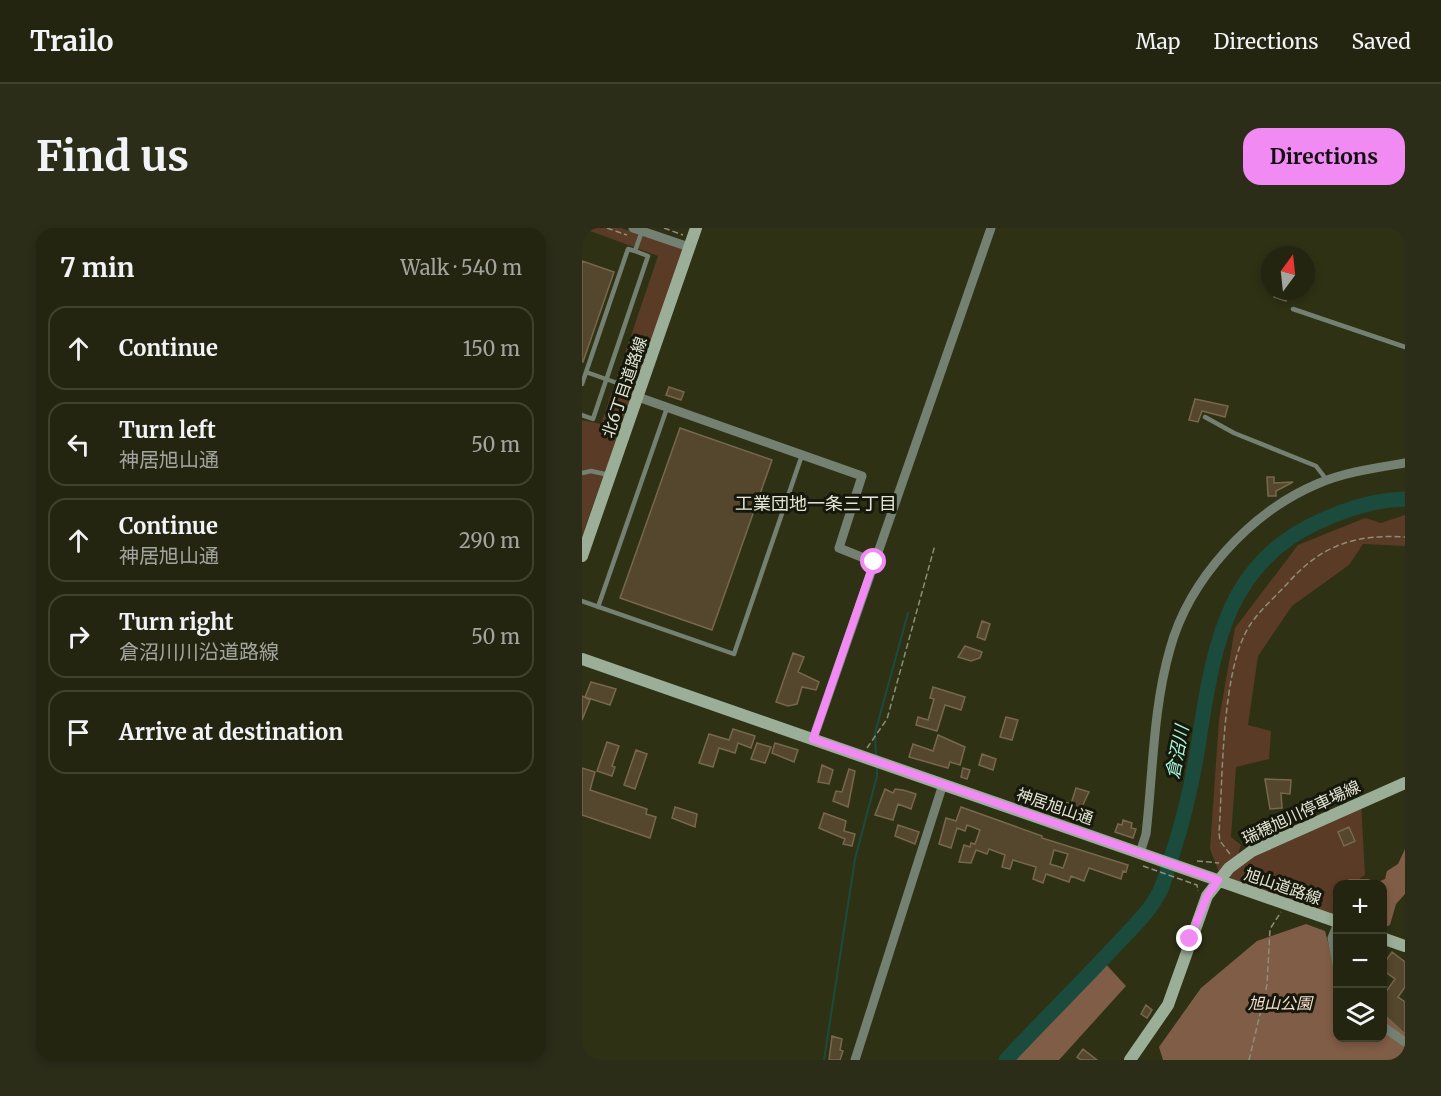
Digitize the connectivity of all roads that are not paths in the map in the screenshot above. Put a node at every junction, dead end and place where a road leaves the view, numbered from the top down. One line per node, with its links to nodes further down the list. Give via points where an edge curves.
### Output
1 (991, 228): 20 (street)
2 (637, 230): 3 (street); 4 (lane)
3 (690, 237): 10 (main road, 北6丁目道路線)
4 (635, 251): 7 (lane, via 628,249); 8 (lane, via 648,256)
5 (1293, 309): 6 (lane)
6 (1405, 347)
7 (586, 372): 8 (lane); 9 (lane)
8 (607, 380): 10 (lane); 12 (lane, via 593,419)
9 (582, 384)
10 (639, 394): 11 (street); 17 (main road, 北6丁目道路線)
11 (667, 407): 14 (street); 22 (lane)
12 (582, 415)
13 (1205, 417): 18 (lane, via 1316,466)
14 (802, 454): 20 (street, via 862,476 839,548); 22 (lane, via 734,654)
15 (1405, 463): 18 (street)
16 (582, 473): 17 (lane)
17 (610, 476): 19 (main road, 北6丁目道路線)
18 (1327, 480): 27 (street, via 1265,513 1217,562 1190,600 1170,647 1162,681 1146,834)
19 (582, 553)
20 (874, 562): 24 (street)
21 (582, 601): 22 (lane)
22 (598, 607)
23 (582, 659): 24 (main road, 神居旭山通)
24 (813, 739): 26 (main road, 神居旭山通)
25 (1405, 783): 28 (main road, 瑞穂旭川停車場線, via 1236,862)
26 (943, 784): 27 (main road, 神居旭山通); 34 (street)
27 (1140, 853): 28 (main road, 神居旭山通, via 1150,863 1199,880)
28 (1218, 880): 29 (main road, 旭山道路線); 35 (main road, 瑞穂旭川停車場線, via 1194,928 1168,1005)
29 (1333, 921)
30 (1387, 939): 31 (main road)
31 (1405, 946)
32 (1387, 1029): 33 (street)
33 (1405, 1042)
34 (855, 1060)
35 (1130, 1060)

